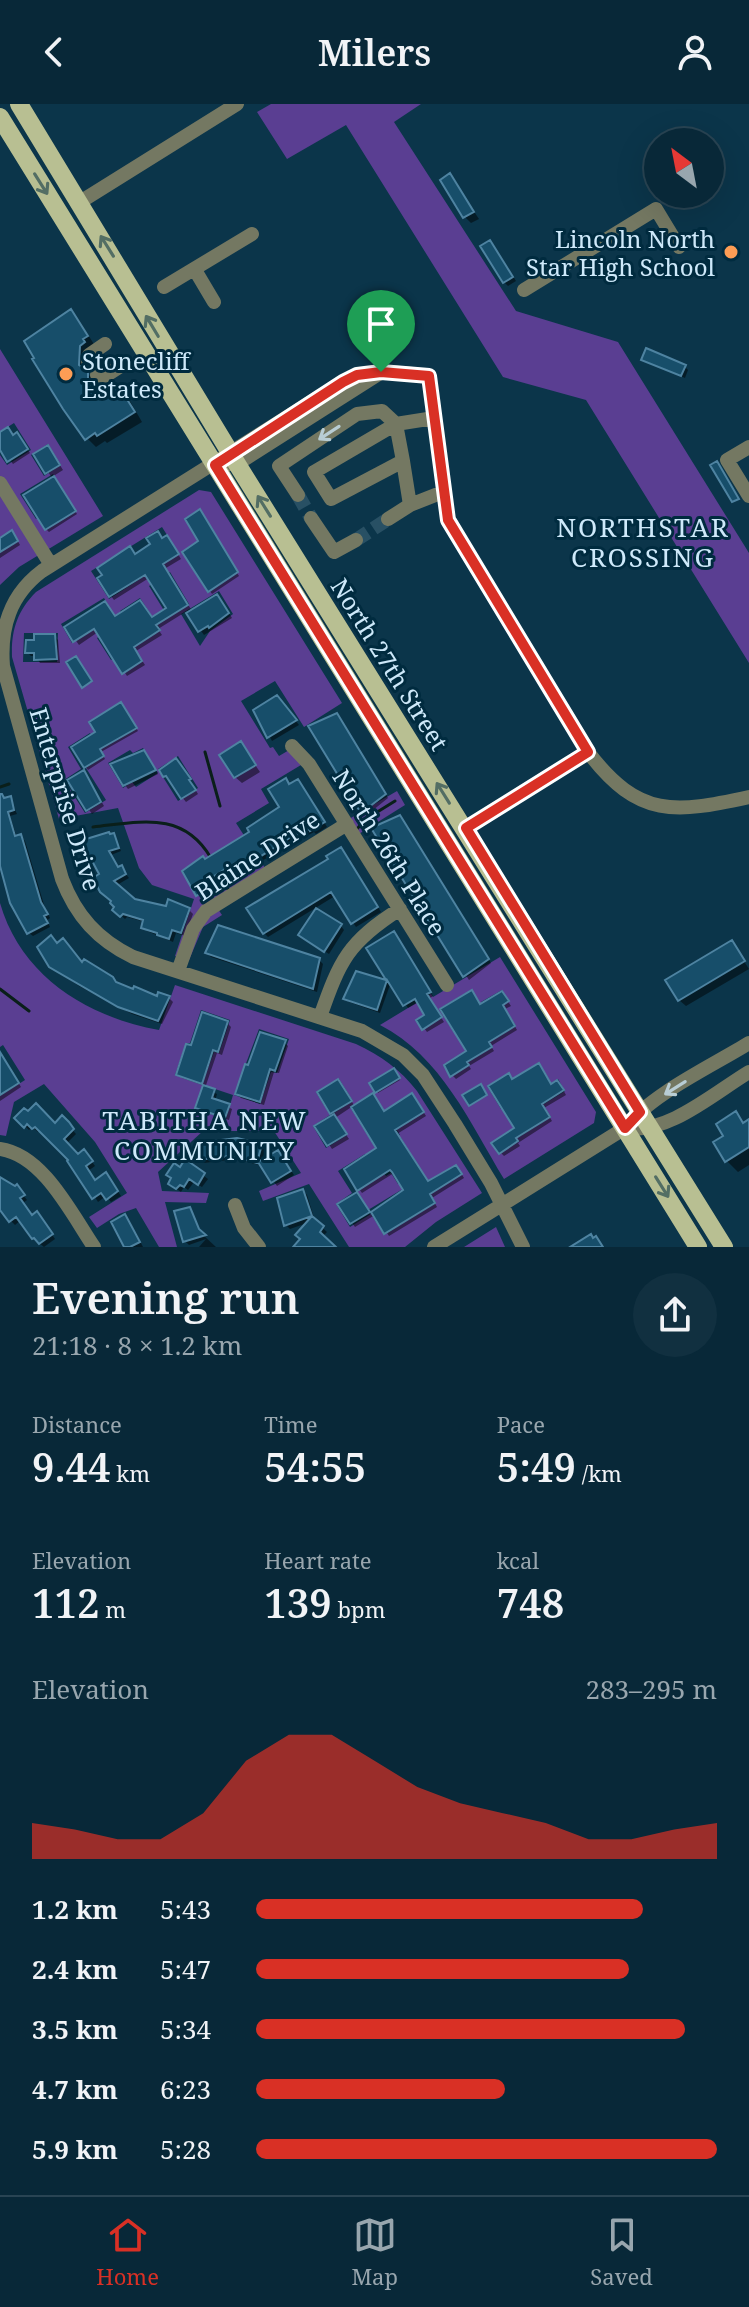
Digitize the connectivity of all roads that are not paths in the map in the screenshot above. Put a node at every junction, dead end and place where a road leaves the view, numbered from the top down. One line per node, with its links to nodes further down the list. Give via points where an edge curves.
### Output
1 (19, 104): 4 (main road, North 27th Street)
2 (237, 104): 4 (street)
3 (0, 117): 21 (main road, North 27th Street, one-way to 21)
4 (80, 202): 19 (main road, North 27th Street, one-way to 4)
5 (252, 234): 7 (street)
6 (679, 247): 9 (street, via 656,209)
7 (195, 270): 8 (street); 10 (street)
8 (164, 287)
9 (524, 290)
10 (214, 302)
11 (105, 344): 12 (street)
12 (88, 361)
13 (119, 367): 14 (street)
14 (97, 375)
15 (434, 418): 16 (street); 19 (street, Enterprise Drive, via 429,376 381,372); 24 (street)
16 (396, 424): 18 (street, one-way to 18, via 382,411 357,414); 20 (street); 22 (street)
17 (749, 447): 26 (street, via 727,460)
18 (297, 454): 22 (street); 25 (street, via 279,466)
19 (234, 458): 21 (street, Enterprise Drive); 36 (main road, North 27th Street, one-way to 19)
20 (403, 461): 22 (street, via 331,499); 27 (street)
21 (215, 465): 31 (street, Enterprise Drive); 44 (main road, North 27th Street)
22 (314, 472)
23 (0, 483): 31 (street)
24 (443, 492): 27 (street); 33 (street, via 454,533)
25 (298, 495)
26 (749, 496)
27 (410, 505): 29 (street)
28 (311, 518): 30 (street, via 334,552)
29 (388, 519)
30 (356, 540)
31 (51, 565): 38 (street, Enterprise Drive, via 14,599 0,644 62,879 79,913 103,940 133,957)
32 (292, 746): 35 (street, North 26th Place, via 307,760)
33 (588, 752): 34 (street, via 627,792 664,807 692,809); 36 (street)
34 (749, 797)
35 (347, 824): 37 (street, North 26th Place); 38 (street, Blaine Drive, via 206,911 193,929)
36 (466, 828): 43 (main road, North 27th Street)
37 (400, 909): 39 (street, North 26th Place); 40 (street, via 352,947)
38 (178, 971): 40 (street, Enterprise Drive)
39 (447, 985)
40 (320, 1017): 47 (street, Enterprise Drive, via 370,1034 411,1061)
41 (749, 1043): 43 (street, one-way to 43)
42 (749, 1072): 45 (street)
43 (640, 1112): 44 (street); 45 (main road, North 27th Street)
44 (625, 1128): 45 (street); 47 (street); 53 (main road, North 27th Street, one-way to 53)
45 (650, 1129): 54 (main road, North 27th Street)
46 (0, 1149): 49 (street, via 39,1168)
47 (501, 1203): 51 (street); 52 (street, Enterprise Drive)
48 (235, 1205): 50 (street)
49 (94, 1247)
50 (259, 1247)
51 (434, 1247)
52 (523, 1247)
53 (698, 1247)
54 (724, 1247)

